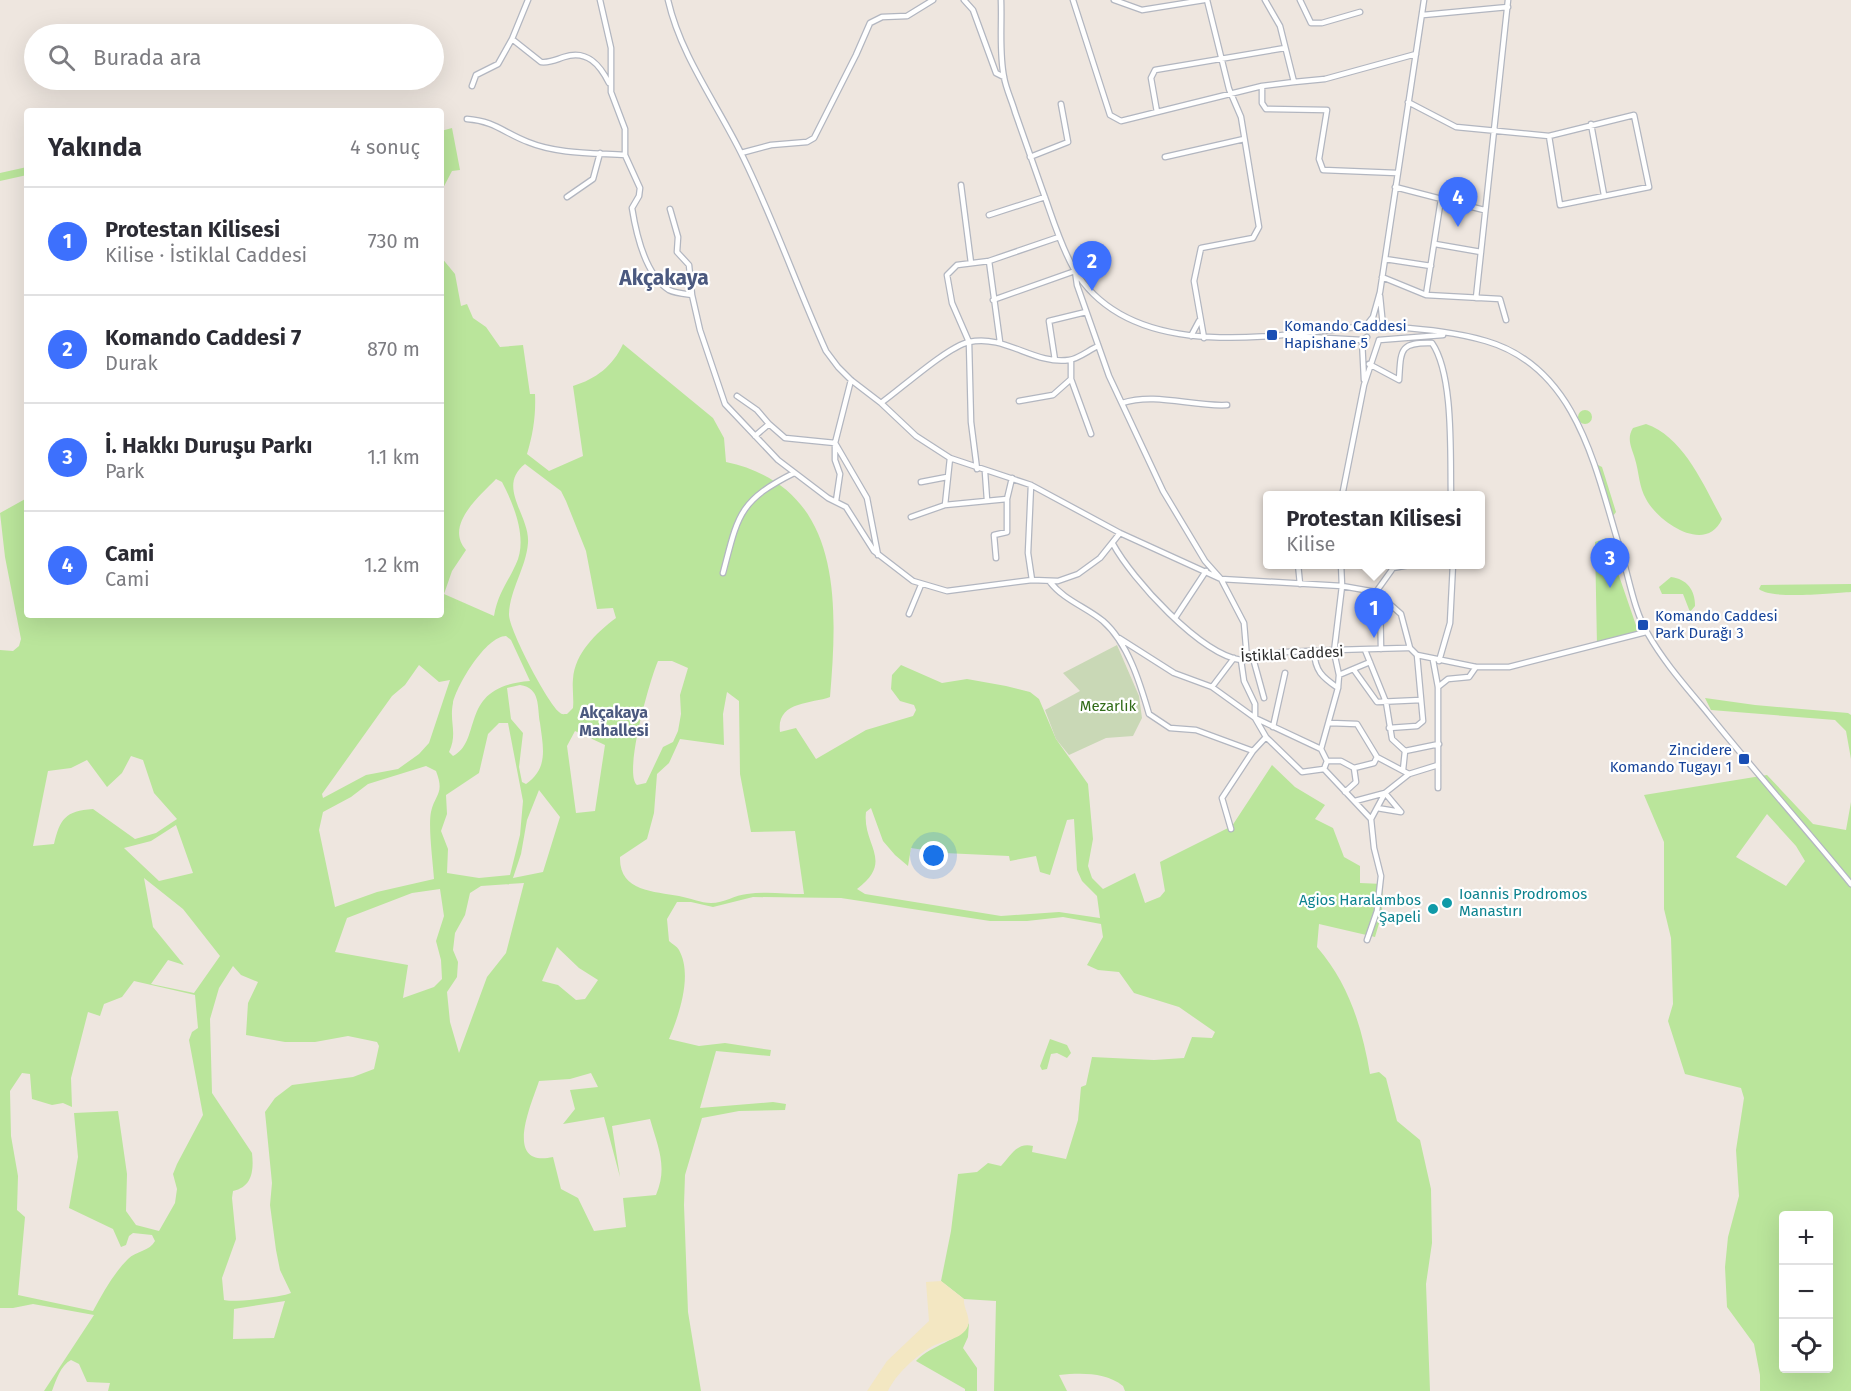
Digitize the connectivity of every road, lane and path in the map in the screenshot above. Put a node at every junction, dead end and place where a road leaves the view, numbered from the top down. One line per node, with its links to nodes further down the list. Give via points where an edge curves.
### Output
1 (528, 0): 19 (street)
2 (600, 0): 23 (street)
3 (668, 0): 40 (street, via 690,60)
4 (933, 0): 40 (street, via 907,16 882,17 870,23 814,138)
5 (964, 0): 25 (street, via 973,10 996,73)
6 (1001, 0): 25 (street)
7 (1073, 0): 33 (street, via 1110,115 1121,121)
8 (1114, 0): 15 (street)
9 (1130, 0): 15 (street)
10 (1204, 0): 15 (street, via 1142,10); 22 (street)
11 (1265, 0): 20 (street, via 1280,26)
12 (1300, 0): 17 (street, via 1311,23)
13 (1424, 0): 18 (street)
14 (1508, 0): 16 (street)
15 (1129, 7)
16 (1508, 7): 18 (street); 36 (street)
17 (1360, 12)
18 (1423, 15): 21 (street)
19 (512, 39): 24 (street, via 540,62 576,55); 28 (street, via 498,64 476,75)
20 (1285, 48): 22 (street); 26 (street)
21 (1416, 54): 26 (street, via 1325,79); 31 (street)
22 (1223, 60): 30 (street); 33 (street, via 1153,71)
23 (611, 62): 24 (street); 27 (street)
24 (599, 64): 27 (street)
25 (1004, 77): 42 (street)
26 (1294, 82): 29 (street)
27 (611, 85): 41 (street, via 625,129)
28 (472, 86)
29 (1262, 86): 30 (street); 44 (street, via 1266,109 1327,110 1319,159 1323,170)
30 (1231, 93): 33 (street); 38 (street)
31 (1408, 102): 36 (street, via 1456,127); 44 (street)
32 (1061, 104): 42 (street, via 1068,142)
33 (1157, 112)
34 (467, 119): 39 (street, via 484,120 541,147)
35 (1592, 124): 37 (street); 47 (street); 47 (street, via 1634,115 1649,187)
36 (1493, 132): 37 (street); 52 (street)
37 (1549, 136): 47 (street, via 1560,205)
38 (1244, 139): 43 (street); 69 (street, via 1256,198 1258,232 1253,238 1201,248 1194,280)
39 (600, 153): 41 (street); 48 (street, via 593,179)
40 (741, 153): 86 (street, via 768,208 826,351)
41 (625, 155): 64 (street, via 640,188 632,208 652,270 669,290)
42 (1030, 156): 49 (street)
43 (1165, 157)
44 (1397, 173): 46 (street)
45 (961, 185): 59 (street)
46 (1395, 187): 50 (street); 57 (street)
47 (1604, 195)
48 (567, 196)
49 (1045, 197): 53 (street); 54 (street)
50 (1441, 199): 52 (street); 55 (street)
51 (670, 209): 64 (street, via 678,237 677,252 689,265)
52 (1484, 210): 56 (street)
53 (989, 215)
54 (1059, 237): 58 (street); 61 (street)
55 (1435, 244): 56 (street); 60 (street)
56 (1481, 252): 66 (street)
57 (1385, 259): 60 (street); 62 (street)
58 (989, 261): 59 (street); 67 (street)
59 (971, 263): 79 (street, via 957,265 947,275 952,303)
60 (1431, 266): 65 (street)
61 (1075, 271): 67 (street); 68 (street); 75 (street, via 1111,307 1139,323)
62 (1382, 277): 63 (street); 65 (street)
63 (1380, 292): 71 (street); 72 (street)
64 (692, 295): 95 (street, via 723,401)
65 (1426, 295): 66 (street)
66 (1476, 298): 70 (street, via 1500,299)
67 (993, 300): 80 (street)
68 (1086, 312): 81 (street); 82 (street, via 1049,321)
69 (1199, 318): 75 (street); 76 (street)
70 (1506, 320)
71 (1367, 327): 72 (street); 73 (street); 77 (street)
72 (1381, 328): 74 (street); 78 (street)
73 (1272, 335): 76 (street); 77 (street)
74 (1461, 335): 78 (street); 132 (street, via 1512,351 1534,366 1571,407 1586,439)
75 (1191, 336): 76 (street)
76 (1204, 338)
77 (1364, 339): 78 (street); 87 (street)
78 (1378, 339): 84 (street)
79 (969, 342): 80 (street); 90 (street); 98 (street, via 971,422)
80 (1000, 342): 82 (street)
81 (1098, 346): 83 (street); 91 (street)
82 (1055, 360): 83 (street)
83 (1071, 360): 85 (street)
84 (1370, 364): 87 (street); 106 (street, via 1399,380 1401,354 1406,346 1414,342 1432,343 1438,352 1446,377)
85 (1071, 379): 89 (street, via 1053,395); 94 (street)
86 (851, 380): 90 (street); 96 (street)
87 (1364, 385): 105 (street)
88 (737, 396): 93 (street)
89 (1019, 401)
90 (881, 403): 97 (street, via 916,436)
91 (1122, 403): 92 (street, via 1147,398); 122 (street, via 1163,491 1205,561)
92 (1227, 405)
93 (769, 424): 95 (street); 96 (street, via 785,438)
94 (1091, 434)
95 (756, 436): 100 (street)
96 (835, 443): 109 (street, via 840,474); 114 (street, via 867,498)
97 (950, 458): 98 (street); 101 (street)
98 (977, 469): 99 (street)
99 (985, 472): 102 (street); 107 (street)
100 (794, 473): 109 (street); 121 (street, via 763,489 738,517)
101 (947, 477): 103 (street); 110 (street)
102 (1012, 478): 104 (street); 108 (street)
103 (921, 482)
104 (1031, 485): 112 (street); 123 (street, via 1028,553)
105 (1343, 491)
106 (1451, 491)
107 (987, 500): 108 (street); 110 (street)
108 (1007, 500): 115 (street, via 1007,532 994,535)
109 (836, 501): 114 (street, via 850,512)
110 (945, 505): 111 (street)
111 (911, 517)
112 (1120, 533): 113 (street); 120 (street)
113 (1113, 544): 124 (street, via 1078,574); 131 (street, İstiklal Caddesi, via 1149,594)
114 (878, 555): 126 (street)
115 (996, 558)
116 (1298, 569): 125 (street)
117 (1341, 569): 127 (street)
118 (1392, 569): 128 (street)
119 (1453, 569): 142 (street, via 1450,623)
120 (1206, 571): 122 (street); 131 (street)
121 (723, 573)
122 (1221, 579): 125 (street); 141 (street, via 1244,623)
123 (1032, 580): 124 (street); 126 (street, via 947,591)
124 (1050, 582): 133 (street, via 1057,591 1103,621)
125 (1300, 584): 127 (street)
126 (921, 585): 130 (street)
127 (1342, 586): 128 (street); 138 (street)
128 (1376, 592): 129 (street)
129 (1380, 597): 134 (street, via 1401,614); 135 (street)
130 (909, 614)
131 (1174, 618): 140 (street, İstiklal Caddesi, via 1209,645)
132 (1646, 632): 144 (street, via 1509,666); 177 (street, via 1763,781)
133 (1119, 638): 148 (street, via 1174,673); 161 (street, via 1149,714 1170,728 1196,730)
134 (1410, 648): 135 (street, İstiklal Caddesi); 139 (street)
135 (1381, 649): 136 (street, İstiklal Caddesi)
136 (1365, 650): 138 (street, İstiklal Caddesi); 143 (street)
137 (1314, 651): 138 (street, İstiklal Caddesi); 141 (street, İstiklal Caddesi); 150 (street, via 1314,665 1321,676)
138 (1334, 652): 147 (street)
139 (1417, 655): 142 (street); 152 (street)
140 (1234, 658): 141 (street, İstiklal Caddesi); 148 (street)
141 (1247, 659): 151 (street); 154 (street, via 1244,681 1255,705)
142 (1436, 661): 144 (street); 149 (street)
143 (1370, 662): 145 (street); 153 (street)
144 (1476, 667): 149 (street, via 1469,677 1448,679)
145 (1354, 670): 147 (street); 153 (street, via 1377,702)
146 (1285, 673): 156 (street)
147 (1339, 675): 150 (street)
148 (1212, 687): 154 (street)
149 (1438, 687): 159 (street)
150 (1338, 688): 155 (street)
151 (1264, 698)
152 (1421, 700): 153 (street); 157 (street, via 1423,721 1417,726)
153 (1386, 702): 157 (street)
154 (1255, 718): 156 (street); 158 (street)
155 (1330, 723): 160 (street); 163 (street, via 1357,724)
156 (1273, 727): 160 (street)
157 (1389, 728): 162 (street, via 1392,739)
158 (1266, 737): 161 (street); 167 (street, via 1302,772)
159 (1439, 744): 162 (street); 165 (street)
160 (1321, 749): 164 (street)
161 (1253, 751): 176 (street, via 1222,798)
162 (1405, 751): 168 (street)
163 (1377, 757): 166 (street, via 1374,763); 168 (street)
164 (1327, 761): 166 (street, via 1341,761); 167 (street)
165 (1438, 765): 169 (street); 170 (street)
166 (1354, 768): 171 (street, via 1356,782)
167 (1324, 769): 171 (street)
168 (1403, 770): 169 (street)
169 (1409, 774): 172 (street)
170 (1438, 788)
171 (1345, 792): 173 (street)
172 (1385, 793): 173 (street); 174 (street); 174 (street, via 1401,812)
173 (1355, 801): 175 (street)
174 (1377, 808): 175 (street)
175 (1371, 819): 178 (street, via 1381,876 1377,911)
176 (1231, 829)
177 (1851, 884)
178 (1366, 940)

